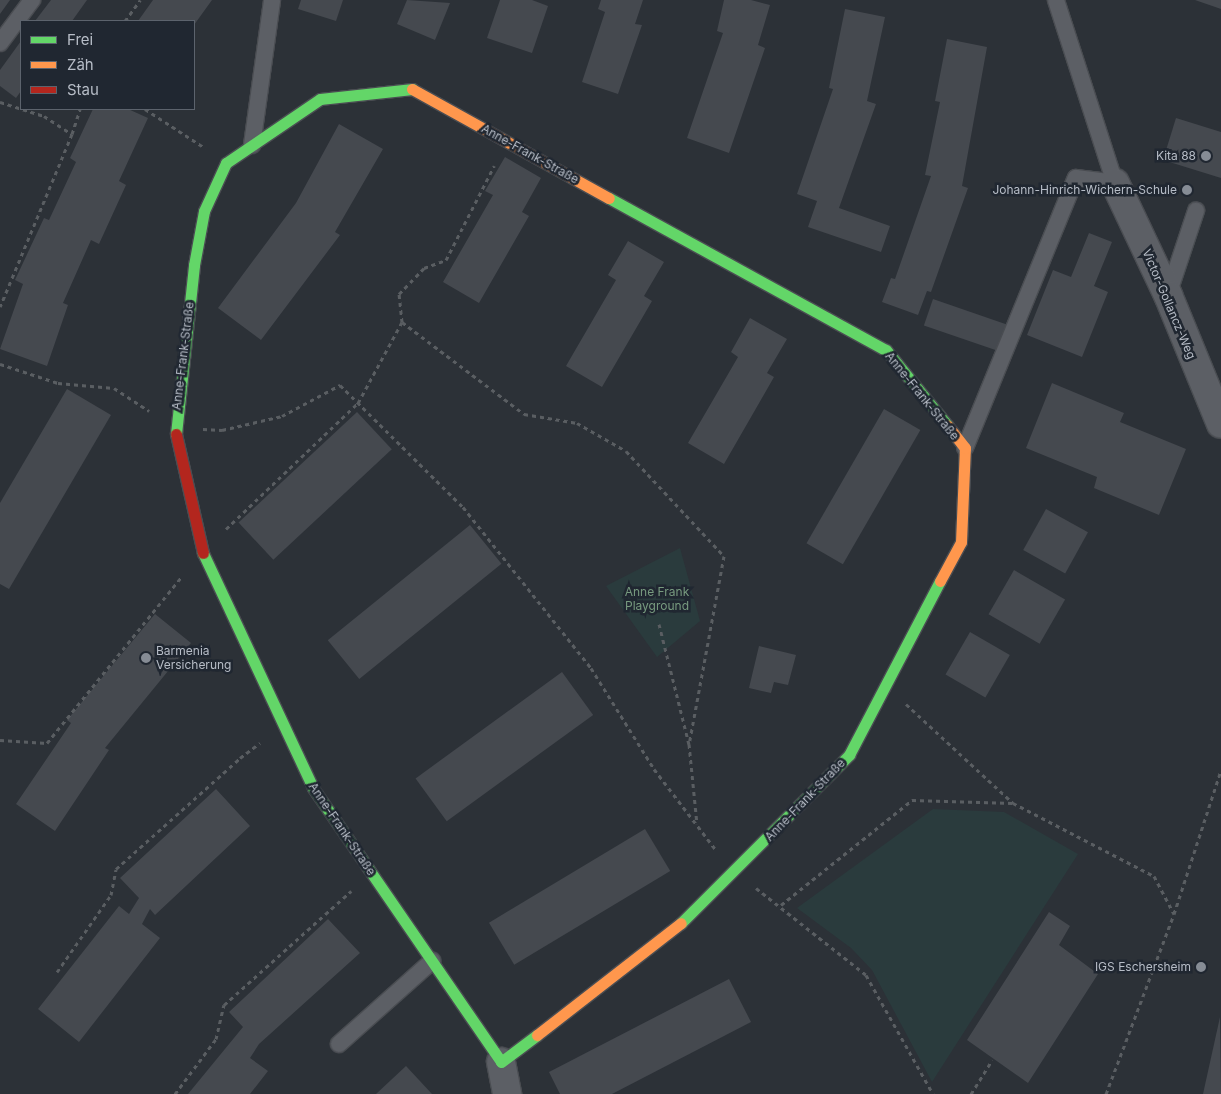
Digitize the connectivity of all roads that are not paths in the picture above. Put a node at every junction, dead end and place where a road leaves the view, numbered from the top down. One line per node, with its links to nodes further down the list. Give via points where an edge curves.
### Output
1 (32, 0): 4 (lane)
2 (272, 0): 5 (lane)
3 (1057, 1): 6 (lane)
4 (0, 43)
5 (252, 145): 10 (street, Anne-Frank-Straße, via 320,99 412,89 886,350); 11 (street, Anne-Frank-Straße, via 226,162 204,211 194,265 175,428 202,552 313,788)
6 (1115, 183): 8 (street, Victor-Gollancz-Weg); 10 (lane, via 1076,178)
7 (1196, 211): 8 (lane)
8 (1168, 294): 9 (street, Victor-Gollancz-Weg)
9 (1221, 424)
10 (965, 448): 13 (street, Anne-Frank-Straße, via 962,542 848,755 669,935)
11 (432, 961): 12 (lane); 13 (street, Anne-Frank-Straße)
12 (339, 1044)
13 (501, 1062): 14 (street, Anne-Frank-Straße)
14 (507, 1094)

